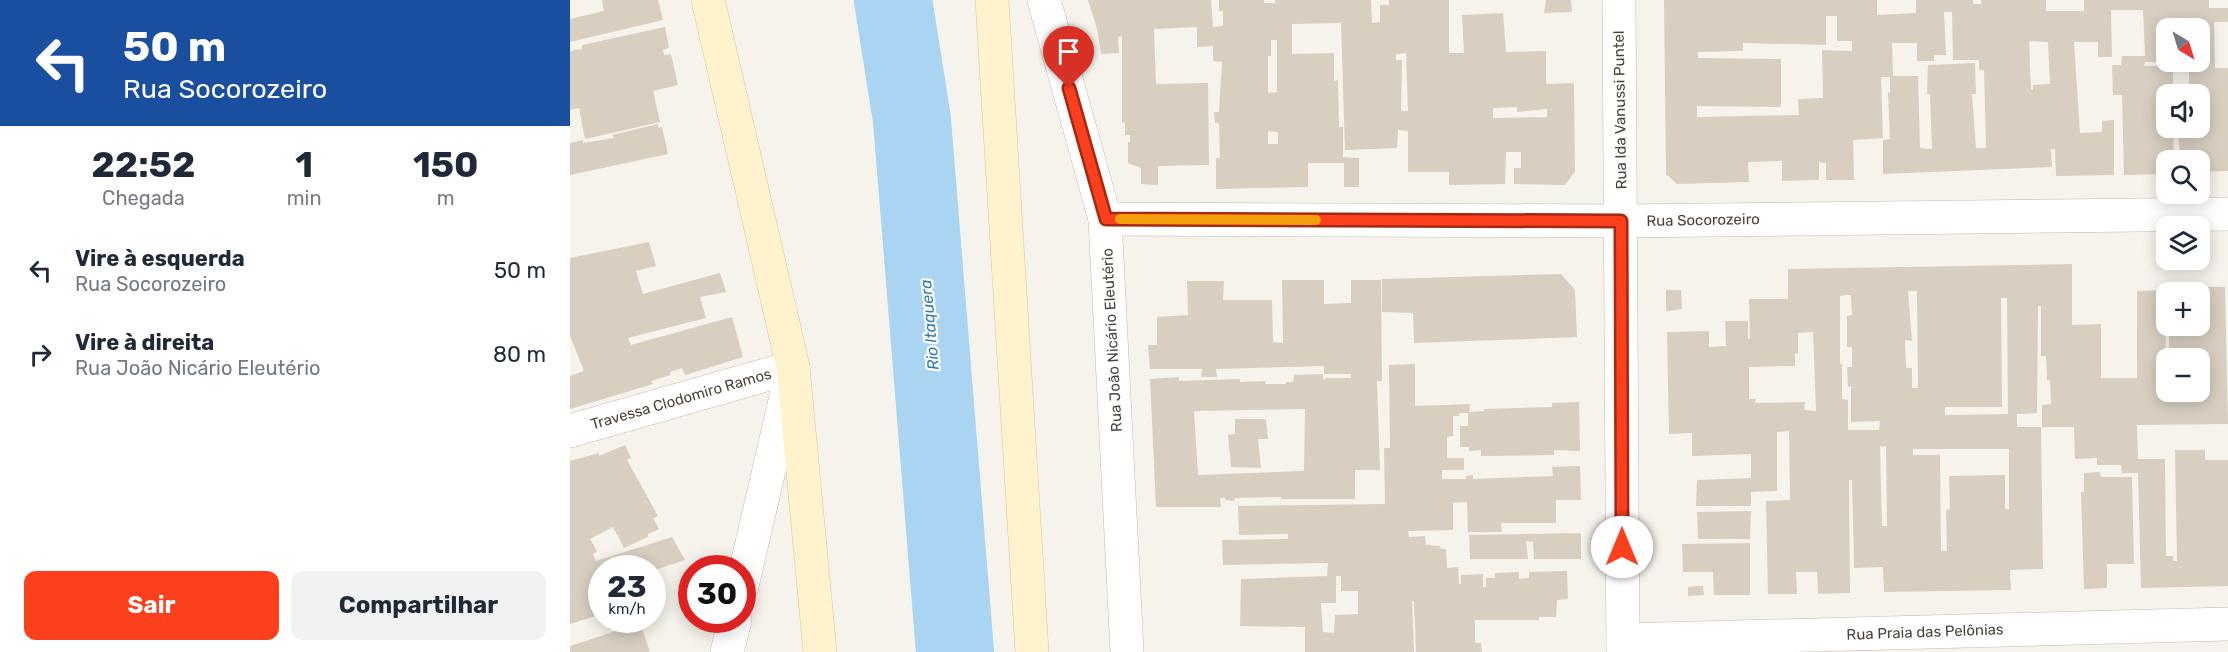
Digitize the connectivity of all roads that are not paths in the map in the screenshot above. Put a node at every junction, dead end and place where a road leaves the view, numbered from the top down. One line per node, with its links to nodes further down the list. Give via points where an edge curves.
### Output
1 (708, 0): 8 (street)
2 (992, 0): 16 (street)
3 (1044, 0): 6 (street, Rua João Nicário Eleutério)
4 (1619, 0): 7 (street, Rua Ida Vanussi Puntel)
5 (2228, 214): 7 (street, Rua Socorozeiro)
6 (1106, 219): 7 (street, Rua Socorozeiro); 17 (street, Rua João Nicário Eleutério)
7 (1621, 221): 13 (street, Rua Ida Vanussi Puntel)
8 (793, 367): 9 (street, Travessa Clodomiro Ramos); 10 (street); 15 (street)
9 (570, 431)
10 (749, 555)
11 (2228, 624): 13 (street, Rua Praia das Pelônias)
12 (732, 633): 14 (street)
13 (1623, 646)
14 (727, 652)
15 (820, 652)
16 (1032, 652)
17 (1128, 652)

